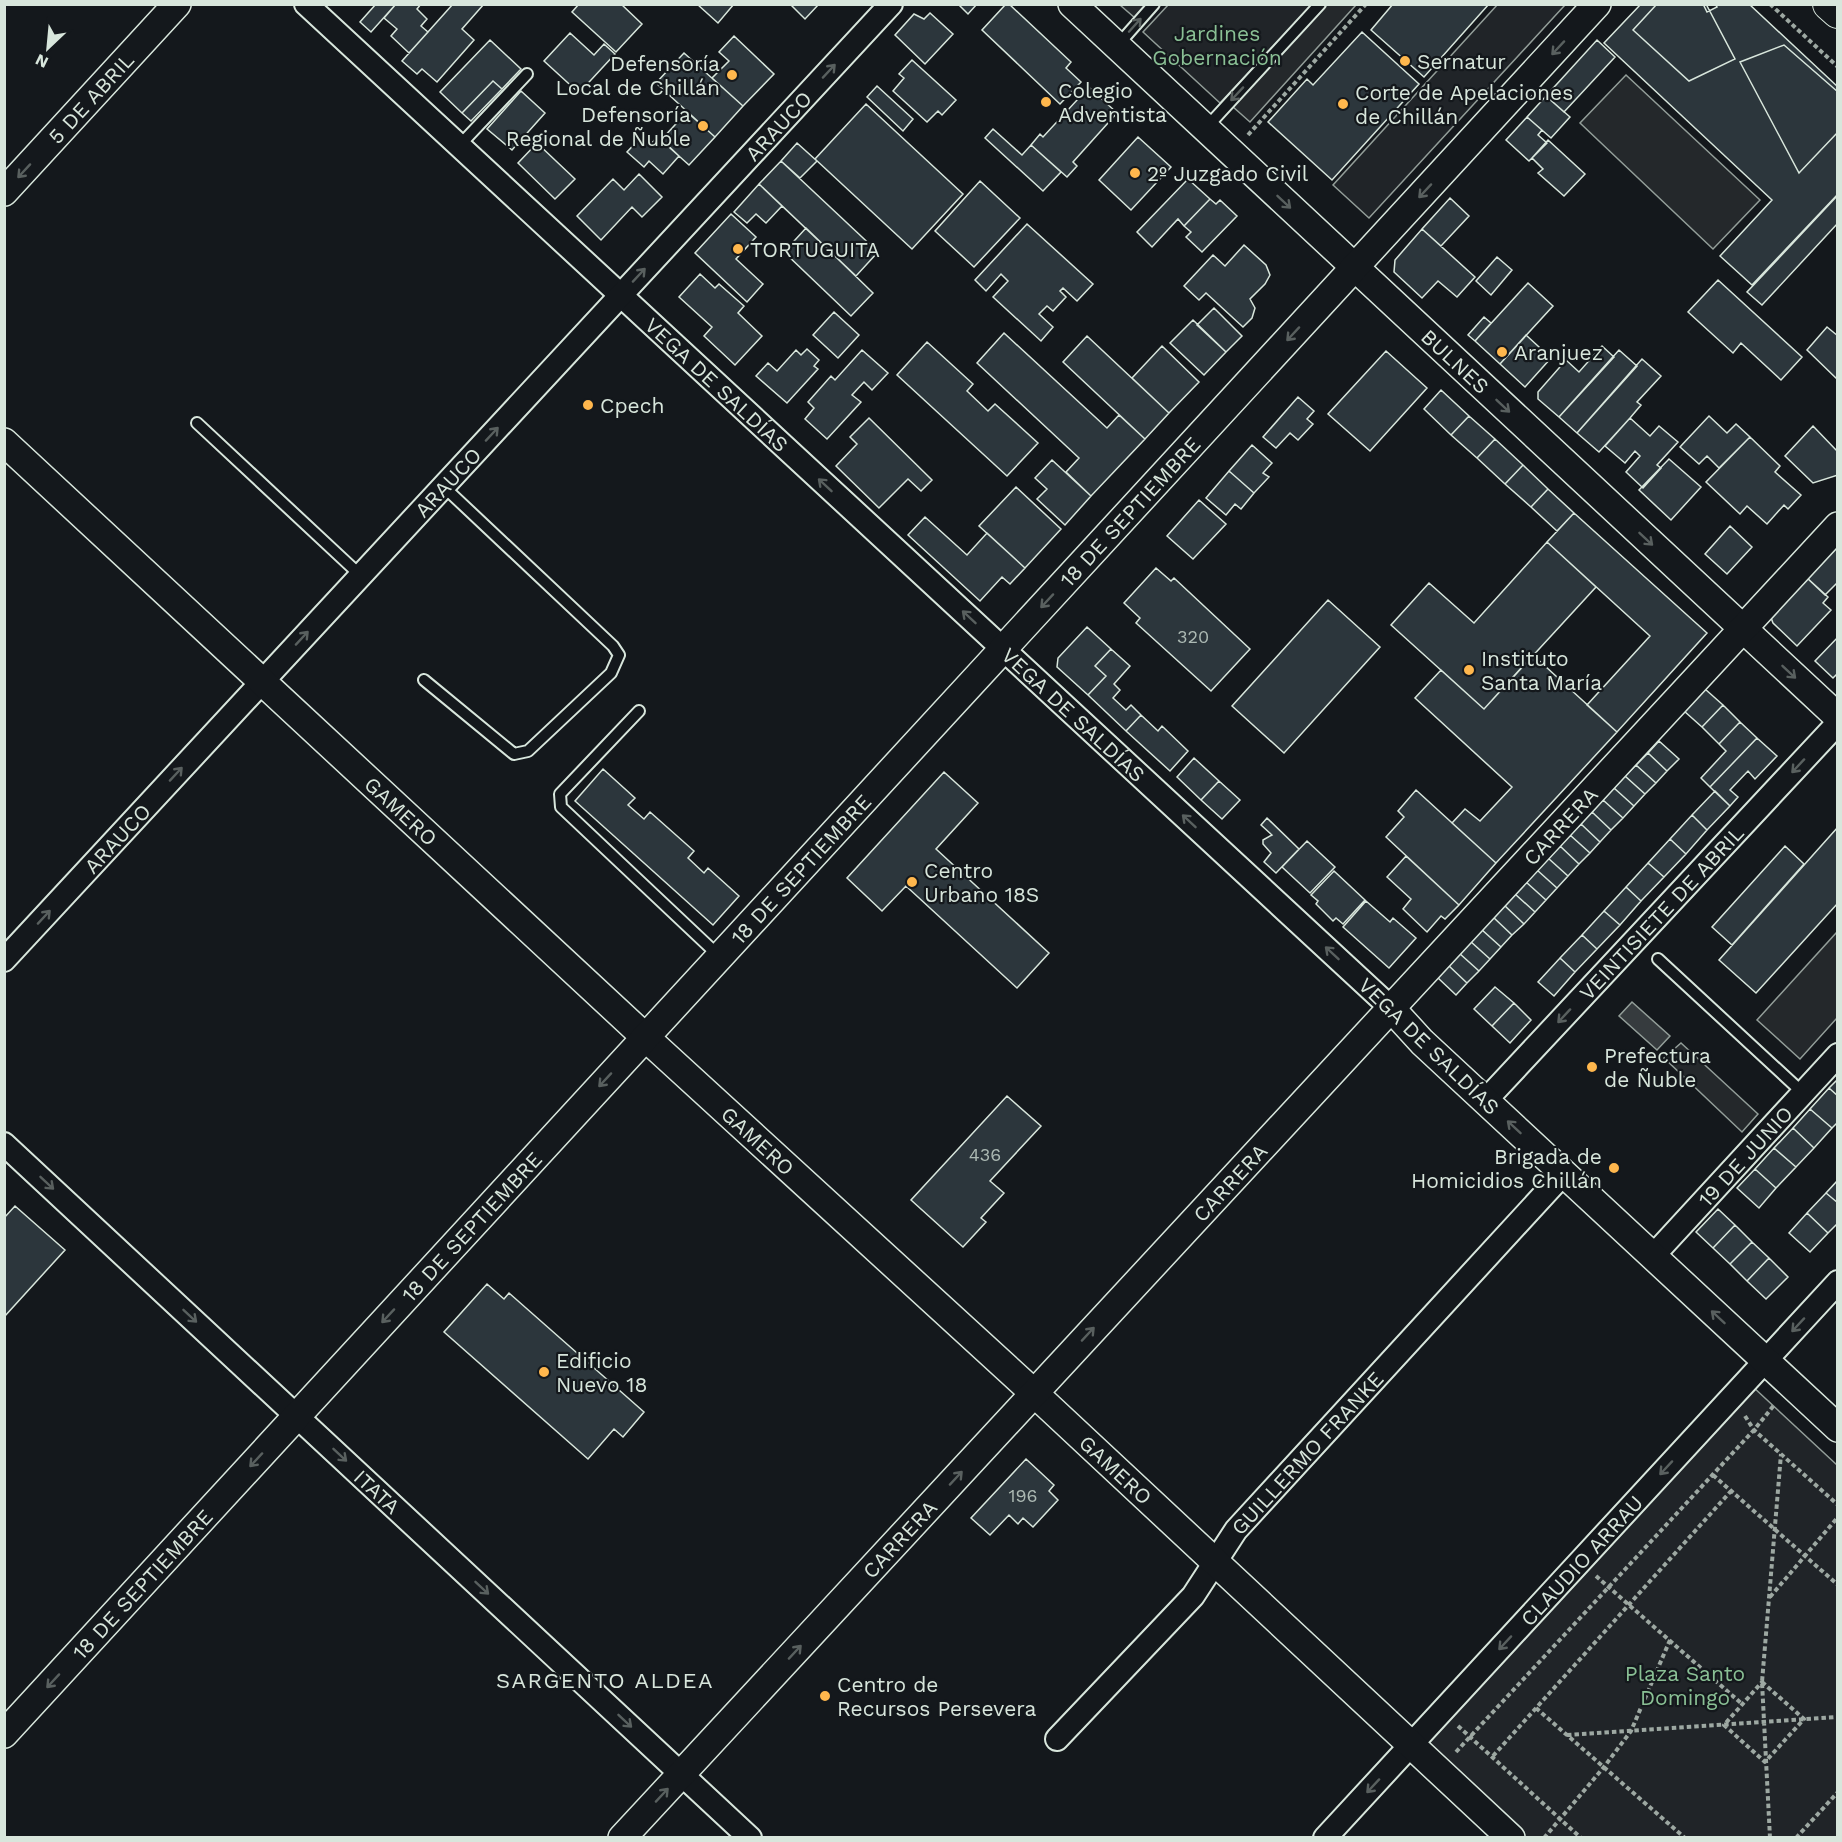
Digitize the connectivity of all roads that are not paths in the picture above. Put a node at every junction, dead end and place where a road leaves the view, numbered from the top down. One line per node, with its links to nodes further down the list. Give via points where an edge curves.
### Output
1 (177, 4): 14 (street, 5 DE ABRIL, one-way to 14)
2 (306, 4): 13 (street, VEGA DE SALDÍAS)
3 (891, 4): 16 (street, ARAUCO, one-way to 3)
4 (1072, 4): 10 (street, BULNES)
5 (1154, 4): 10 (lane, one-way to 5)
6 (1320, 4): 12 (lane, one-way to 12)
7 (1597, 4): 15 (street, 18 DE SEPTIEMBRE, one-way to 15)
8 (1829, 4): 9 (main road)
9 (1838, 12)
10 (1116, 46): 12 (street, BULNES)
11 (526, 74): 13 (lane)
12 (1205, 129): 15 (street, BULNES, one-way to 15)
13 (459, 146): 16 (street, VEGA DE SALDÍAS)
14 (4, 192)
15 (1354, 268): 22 (street, BULNES, one-way to 22); 23 (street, 18 DE SEPTIEMBRE, one-way to 23)
16 (620, 295): 19 (street, ARAUCO, one-way to 16); 23 (street, VEGA DE SALDÍAS, one-way to 16)
17 (197, 423): 21 (lane)
18 (4, 442): 25 (street, GAMERO)
19 (443, 486): 21 (street, ARAUCO); 24 (lane, via 619,655 611,673 528,751 514,754)
20 (1838, 526): 22 (street, CARRERA)
21 (360, 575): 25 (street, ARAUCO, one-way to 21)
22 (1743, 628): 27 (street, BULNES, one-way to 27); 32 (street, CARRERA)
23 (1003, 649): 29 (street, 18 DE SEPTIEMBRE); 32 (street, VEGA DE SALDÍAS, one-way to 23)
24 (424, 680)
25 (262, 681): 31 (street, ARAUCO, one-way to 25); 33 (street, GAMERO)
26 (639, 711): 29 (lane, via 560,794 561,807)
27 (1838, 717)
28 (1838, 723): 36 (street, VEINTISIETE DE ABRIL, one-way to 36)
29 (719, 956): 33 (street, 18 DE SEPTIEMBRE)
30 (1658, 959): 35 (lane)
31 (4, 960)
32 (1390, 1007): 36 (street, VEGA DE SALDÍAS); 42 (street, CARRERA, one-way to 32)
33 (645, 1037): 42 (street, GAMERO); 43 (street, 18 DE SEPTIEMBRE, one-way to 43)
34 (1838, 1055): 35 (street, 19 DE JUNIO)
35 (1803, 1093): 39 (street, 19 DE JUNIO)
36 (1485, 1101): 38 (street, VEGA DE SALDÍAS, one-way to 36)
37 (4, 1144): 43 (street, ITATA, one-way to 43)
38 (1564, 1173): 39 (street, VEGA DE SALDÍAS); 45 (street, GUILLERMO FRANKE, via 1236,1530)
39 (1653, 1257): 41 (street, VEGA DE SALDÍAS, one-way to 39)
40 (1838, 1282): 41 (street, CLAUDIO ARRAU, one-way to 41)
41 (1765, 1361): 44 (street, VEGA DE SALDÍAS); 48 (street, CLAUDIO ARRAU, one-way to 48)
42 (1034, 1393): 45 (street, GAMERO); 49 (street, CARRERA, one-way to 42)
43 (297, 1415): 46 (street, 18 DE SEPTIEMBRE, one-way to 46); 49 (street, ITATA, one-way to 49)
44 (1838, 1428)
45 (1215, 1562): 47 (street, GUILLERMO FRANKE, via 1193,1596); 48 (street, GAMERO)
46 (4, 1734)
47 (1058, 1739)
48 (1411, 1744): 52 (street, CLAUDIO ARRAU, one-way to 52); 53 (street, GAMERO)
49 (682, 1774): 50 (street, CARRERA, one-way to 49); 51 (street, ITATA)
50 (622, 1838)
51 (750, 1838)
52 (1325, 1838)
53 (1511, 1838)

